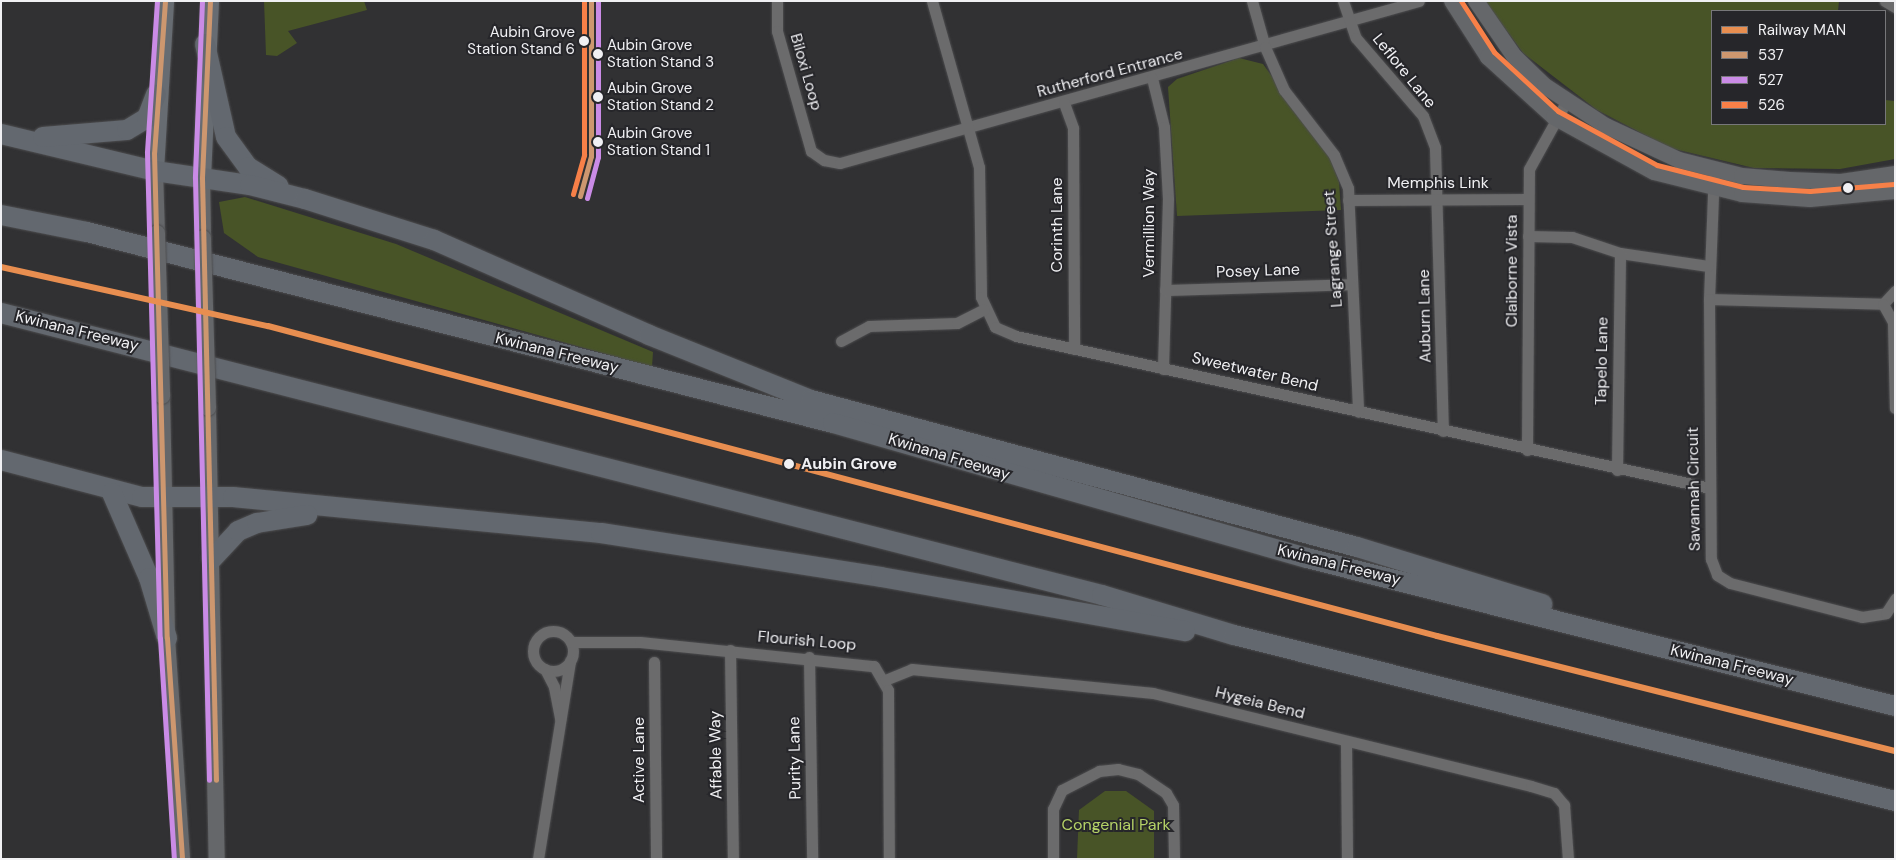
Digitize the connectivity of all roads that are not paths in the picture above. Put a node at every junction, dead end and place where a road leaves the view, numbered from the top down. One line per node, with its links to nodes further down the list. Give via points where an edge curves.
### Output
1 (165, 1): 16 (main road)
2 (210, 1): 13 (main road)
3 (777, 1): 23 (street, Biloxi Loop, via 777,31)
4 (932, 1): 20 (street)
5 (1252, 1): 14 (street, Lagrange Street)
6 (1343, 1): 12 (street, Leflore Lane)
7 (1419, 1): 12 (street, Rutherford Entrance)
8 (1452, 1): 19 (main road, via 1488,56)
9 (1476, 1): 17 (main road, via 1514,56)
10 (1885, 1): 11 (street)
11 (1895, 7)
12 (1349, 23): 14 (street, Rutherford Entrance); 33 (street, Leflore Lane, via 1356,38 1423,116 1435,148)
13 (206, 44): 27 (main road); 30 (highway, via 218,113 235,152 270,182)
14 (1265, 47): 15 (street, Rutherford Entrance); 32 (street, Lagrange Street, via 1284,90 1334,155)
15 (1152, 78): 18 (street, Rutherford Entrance); 39 (street, Vermillion Way, via 1164,126)
16 (156, 95): 22 (highway, via 147,118 120,133); 25 (main road)
17 (1566, 102): 19 (street, Claiborne Vista); 24 (main road, via 1644,146)
18 (1064, 103): 20 (street, Rutherford Entrance); 46 (street, Corinth Lane, via 1073,128)
19 (1554, 116): 28 (main road, via 1654,172); 31 (street, Claiborne Vista, via 1529,169)
20 (969, 127): 23 (street, Rutherford Entrance, via 840,163 824,160); 43 (street, via 981,190)
21 (1, 134): 22 (highway)
22 (26, 138): 25 (highway)
23 (811, 151)
24 (1714, 169): 26 (main road, via 1742,176 1841,182); 28 (street, Savannah Circuit)
25 (155, 171): 27 (highway); 56 (main road, bridge)
26 (1895, 174)
27 (202, 178): 30 (highway); 57 (main road, bridge)
28 (1712, 188): 29 (main road, via 1810,199); 37 (street, Savannah Circuit)
29 (1895, 191)
30 (305, 199): 61 (highway, via 434,240 649,335 811,400 1357,547 1576,615)
31 (1528, 199): 33 (street, Memphis Link); 35 (street, Claiborne Vista)
32 (1348, 200): 33 (street, Memphis Link); 38 (street, Lagrange Street)
33 (1439, 200): 50 (street, Auburn Lane)
34 (1, 215): 61 (highway, Kwinana Freeway, via 87,232 833,423 1070,494)
35 (1528, 236): 36 (street, via 1572,237); 51 (street, Claiborne Vista)
36 (1620, 253): 37 (street); 53 (street, Tapelo Lane)
37 (1708, 266): 41 (street, Savannah Circuit)
38 (1352, 284): 39 (street, Posey Lane); 49 (street, Lagrange Street)
39 (1165, 290): 47 (street, Vermillion Way)
40 (1895, 291): 42 (street)
41 (1709, 299): 42 (street); 54 (street, Savannah Circuit)
42 (1883, 304): 48 (street, via 1893,322)
43 (984, 309): 45 (street, via 956,322 870,326); 46 (street, Sweetwater Bend, via 995,327)
44 (1, 313): 62 (highway, Kwinana Freeway, via 1102,595)
45 (841, 341)
46 (1074, 348): 47 (street, Sweetwater Bend)
47 (1163, 369): 49 (street, Sweetwater Bend)
48 (1895, 408)
49 (1358, 412): 50 (street, Sweetwater Bend)
50 (1443, 431): 51 (street, Sweetwater Bend)
51 (1526, 450): 53 (street, Sweetwater Bend)
52 (1, 460): 55 (highway)
53 (1617, 470): 54 (street, Sweetwater Bend)
54 (1710, 488): 60 (street, Savannah Circuit, via 1711,559 1716,575 1730,583 1862,616 1886,613)
55 (112, 493): 56 (highway, via 144,498); 63 (highway, via 149,578)
56 (164, 495): 57 (highway); 63 (main road)
57 (210, 496): 58 (highway); 59 (main road)
58 (348, 511): 59 (highway, via 257,523 238,531); 62 (highway, via 601,533 881,577 1208,635)
59 (212, 560): 76 (main road)
60 (1895, 600)
61 (1610, 634): 71 (highway, Kwinana Freeway)
62 (1234, 635): 74 (highway, Kwinana Freeway)
63 (167, 638): 75 (main road)
64 (571, 642): 65 (street, Flourish Loop, via 604,640); 67 (street); 69 (street, via 556,631 537,639 534,655)
65 (730, 650): 66 (street, Flourish Loop); 79 (street, Affable Way)
66 (809, 657): 70 (street, Flourish Loop, via 864,662 874,666); 80 (street, Purity Lane)
67 (570, 661): 69 (street, via 561,669); 72 (street)
68 (654, 662): 78 (street, Active Lane)
69 (545, 669): 72 (street, via 554,687)
70 (885, 680): 73 (street, Hygeia Bend, via 912,669 1125,689); 81 (street)
71 (1895, 706)
72 (561, 721): 77 (street)
73 (1346, 742): 84 (street); 85 (street, Hygeia Bend, via 1554,793 1568,819)
74 (1895, 801)
75 (182, 859)
76 (217, 859)
77 (538, 859)
78 (656, 859)
79 (733, 859)
80 (812, 859)
81 (889, 859)
82 (1053, 859): 83 (street, via 1053,809 1062,790 1099,771 1118,769 1138,774 1166,793 1172,805)
83 (1174, 859)
84 (1347, 859)
85 (1568, 859)

